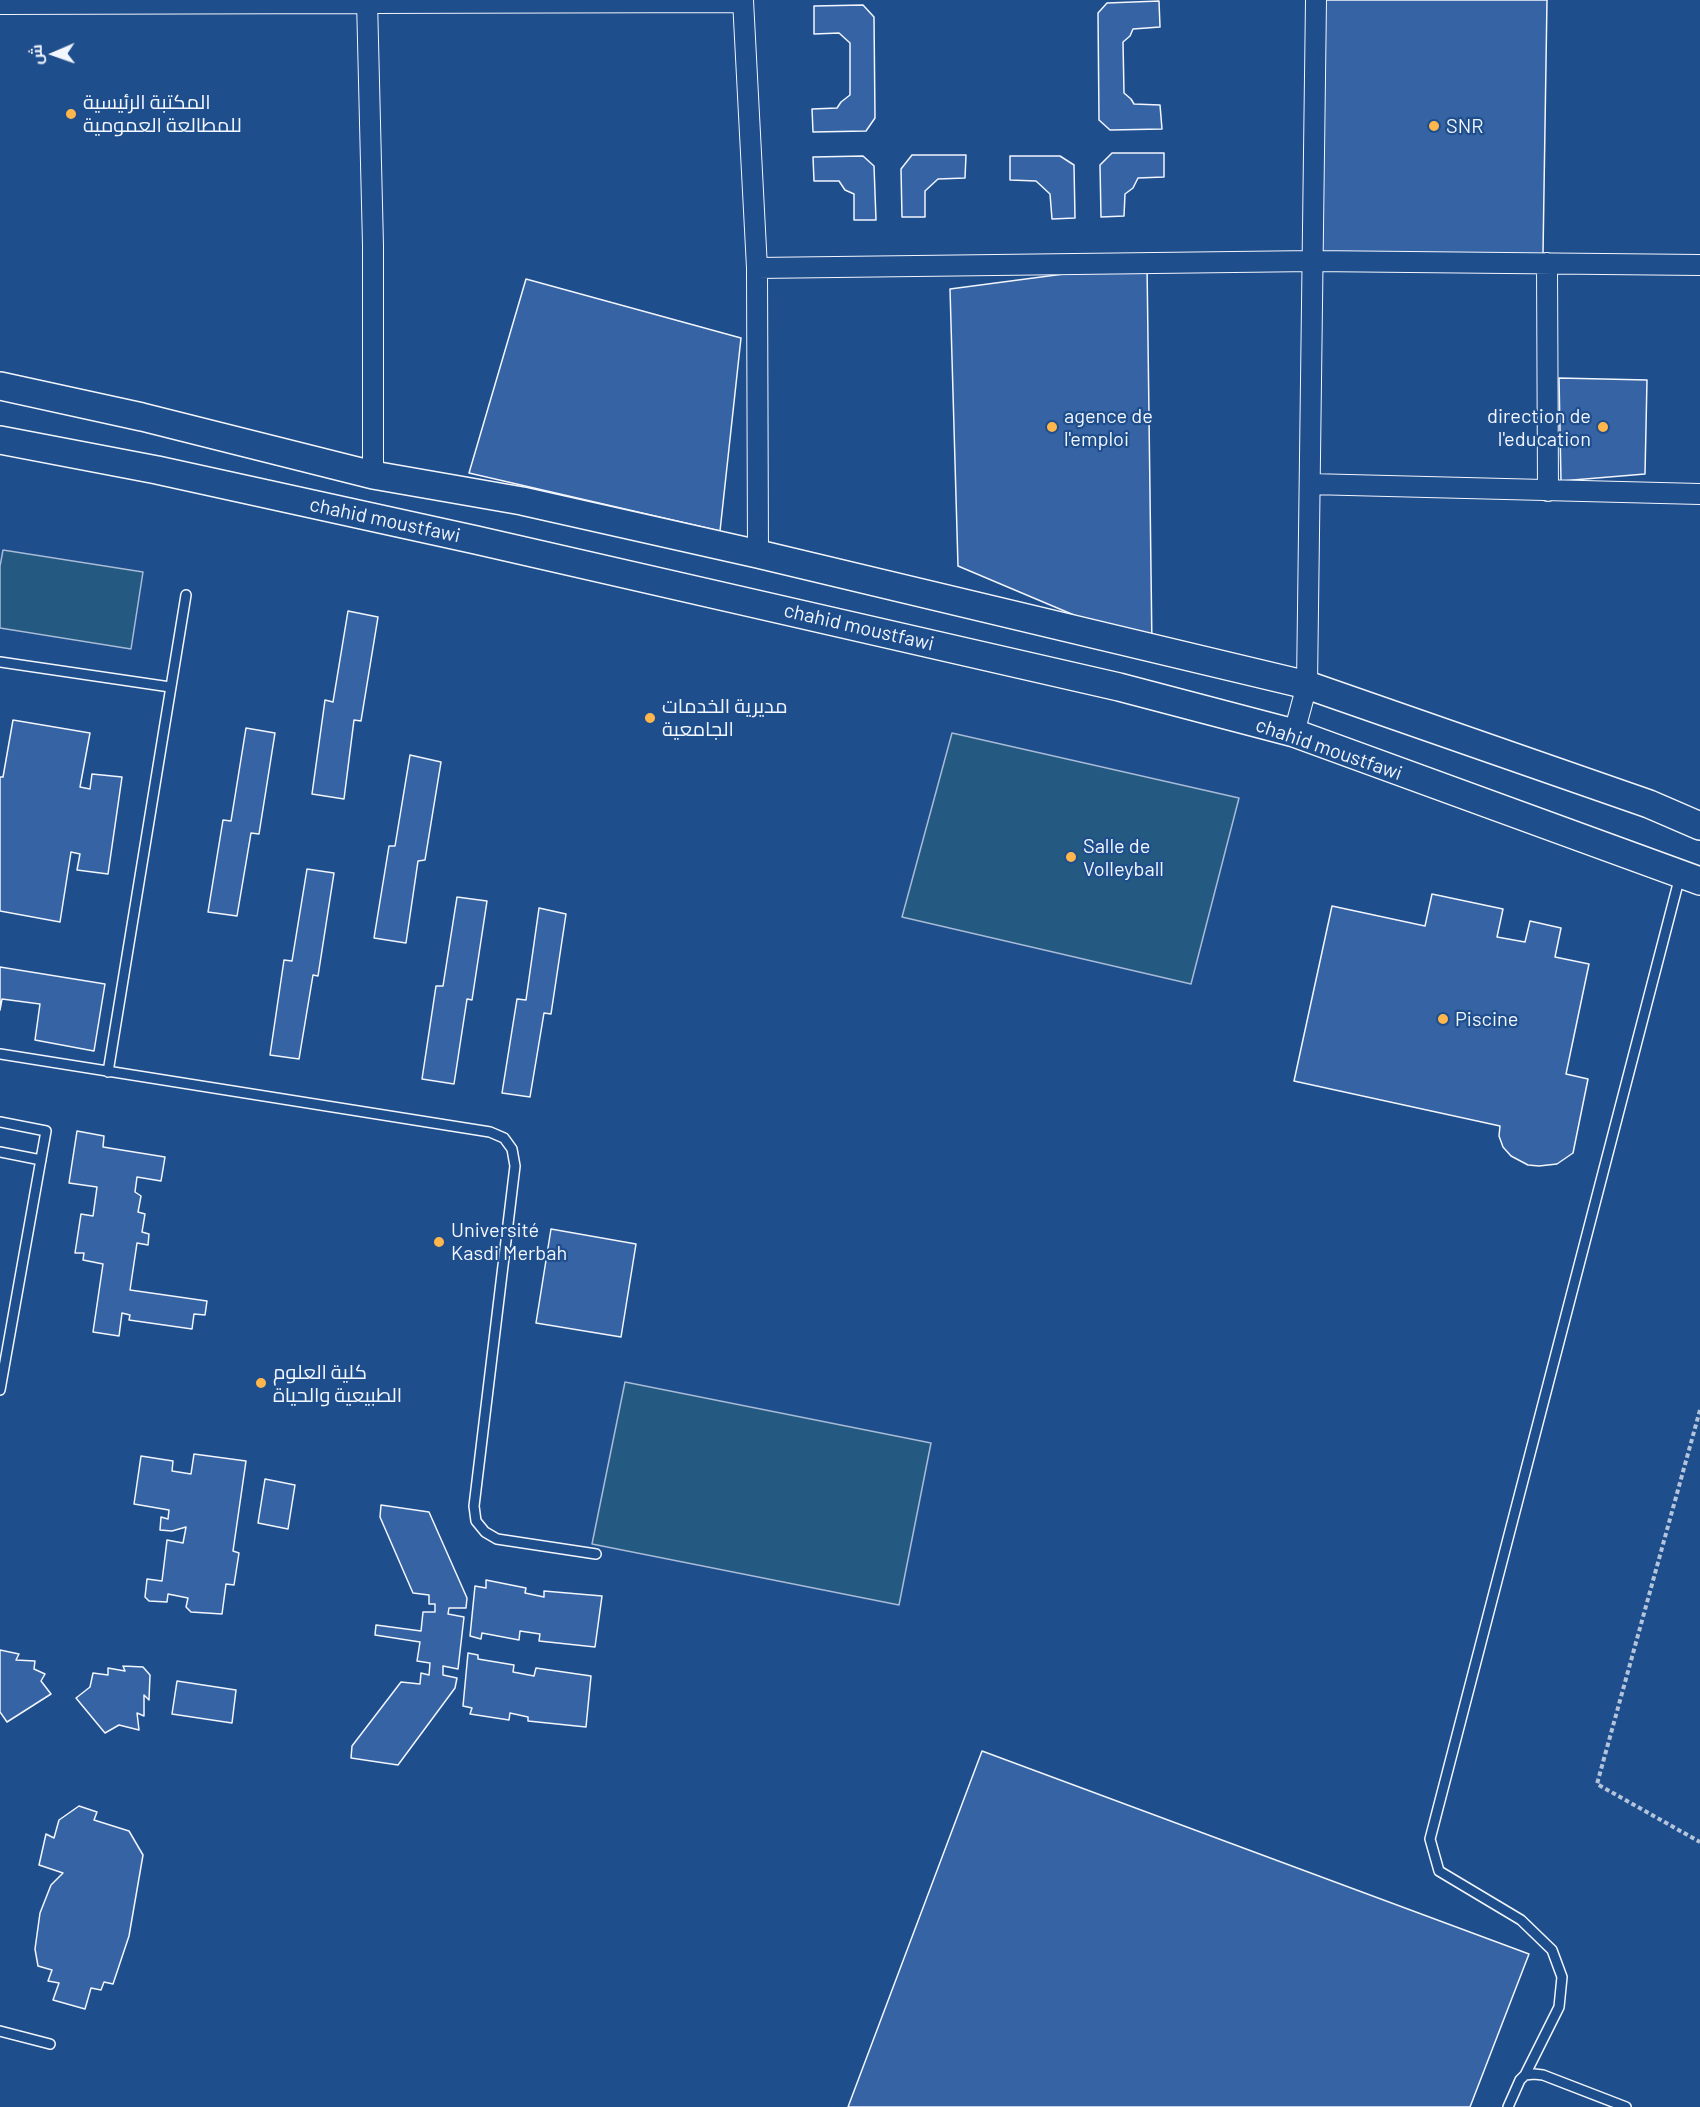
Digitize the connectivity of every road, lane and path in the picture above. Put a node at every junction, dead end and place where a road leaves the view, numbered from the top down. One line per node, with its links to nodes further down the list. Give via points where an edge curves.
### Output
1 (1316, 0): 5 (street)
2 (743, 1): 3 (street); 8 (street)
3 (367, 2): 4 (street); 11 (street)
4 (0, 4)
5 (1313, 261): 6 (street); 8 (street); 12 (street)
6 (1547, 263): 7 (street); 13 (street)
7 (1700, 264)
8 (756, 268): 15 (street)
9 (0, 386): 11 (main road)
10 (0, 440): 20 (main road, chahid moustfawi, via 169,472 837,621 1119,687)
11 (373, 474): 15 (main road, via 522,501)
12 (1310, 484): 13 (street); 18 (street)
13 (1548, 491): 14 (street)
14 (1700, 494)
15 (758, 554): 18 (main road)
16 (186, 596): 19 (lane)
17 (0, 662): 19 (lane)
18 (1308, 685): 20 (street); 21 (main road, via 1638,800)
19 (170, 687): 24 (lane)
20 (1294, 734): 22 (main road, chahid moustfawi)
21 (1700, 826)
22 (1690, 877): 34 (lane, via 1430,1839 1439,1871 1521,1920 1552,1950 1562,1977 1559,2007)
23 (0, 1054): 24 (lane)
24 (108, 1072): 30 (lane, via 490,1132 504,1138 512,1149 515,1166 474,1506 476,1521 497,1539)
25 (0, 1122): 27 (lane, via 46,1131)
26 (0, 1152): 27 (lane)
27 (40, 1160): 28 (lane)
28 (0, 1390)
29 (1700, 1410): 31 (path, via 1597,1784)
30 (596, 1554)
31 (1700, 1842)
32 (0, 2031): 33 (lane)
33 (50, 2044)
34 (1525, 2075): 35 (lane); 36 (lane, via 1543,2075)
35 (1508, 2107)
36 (1626, 2107)

